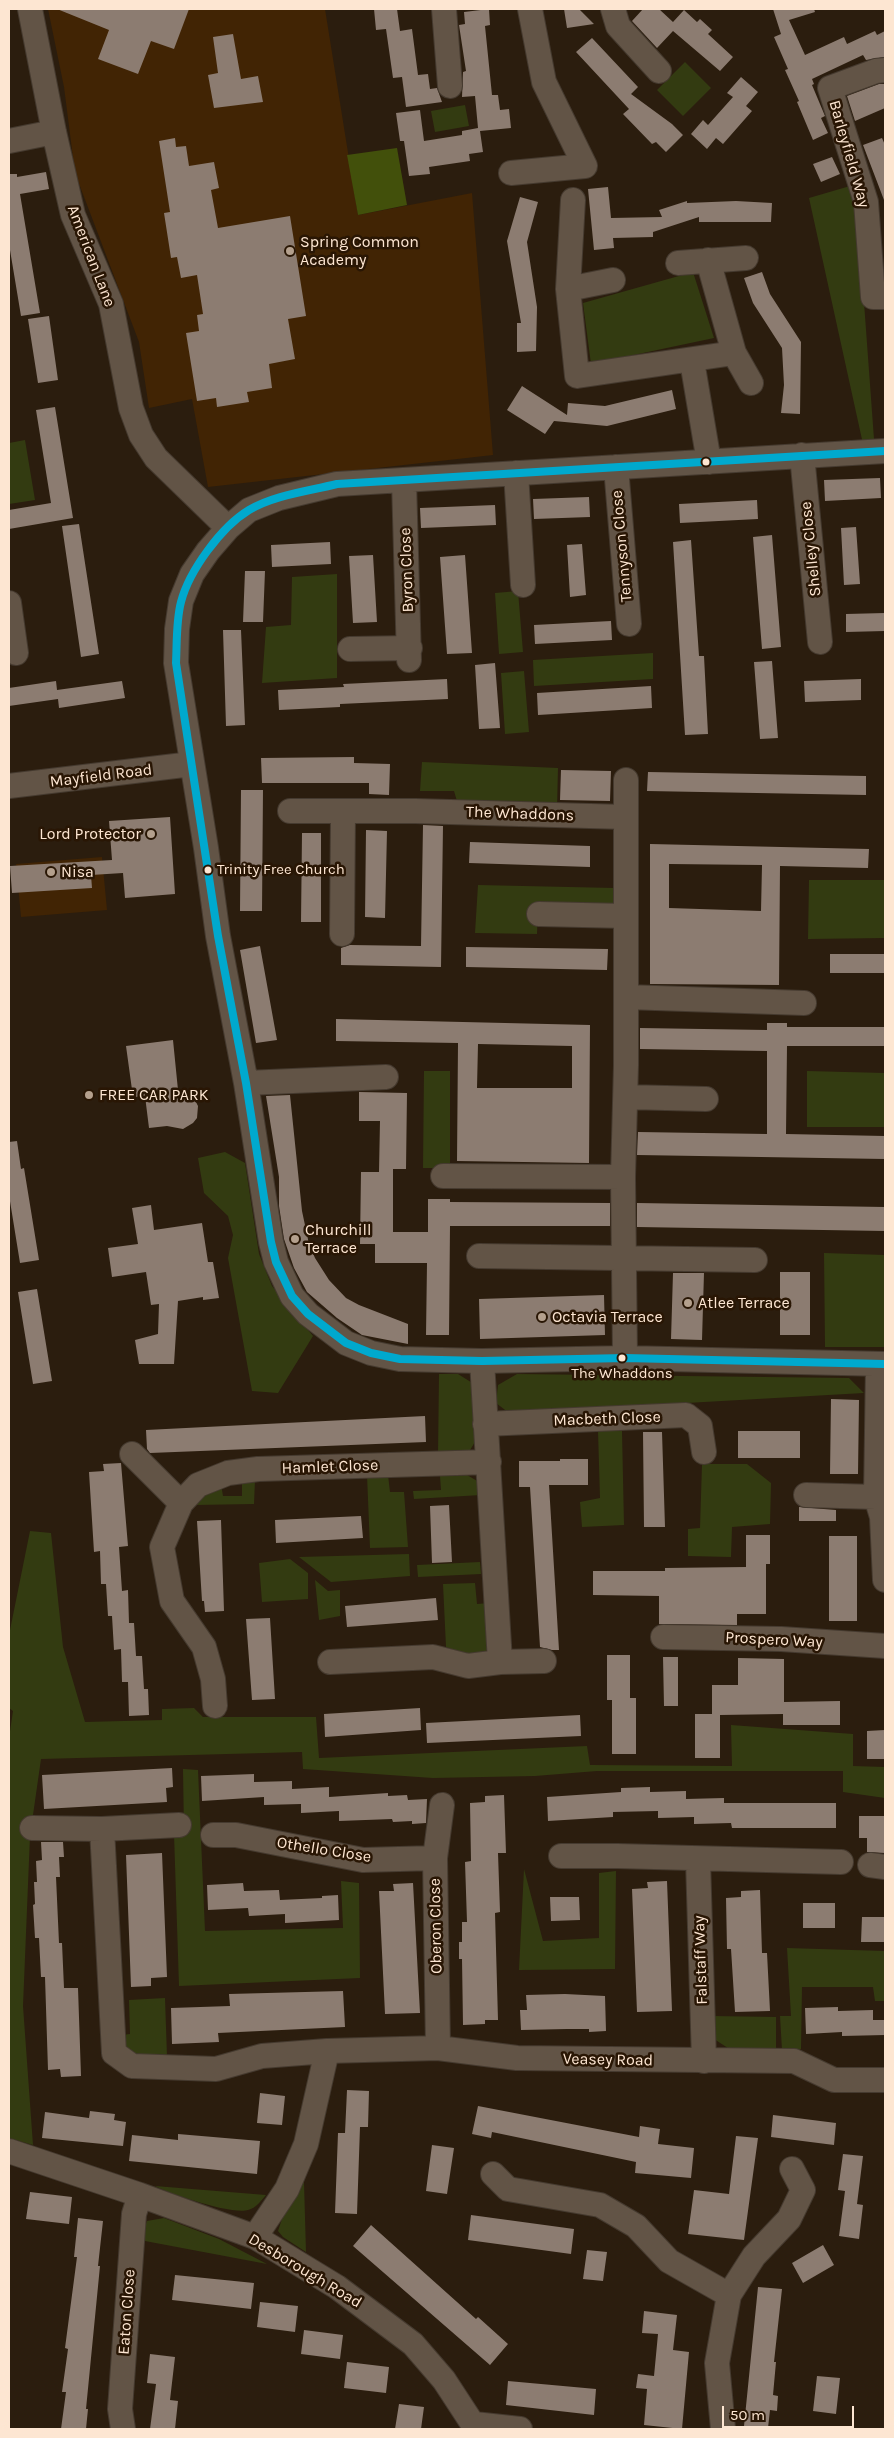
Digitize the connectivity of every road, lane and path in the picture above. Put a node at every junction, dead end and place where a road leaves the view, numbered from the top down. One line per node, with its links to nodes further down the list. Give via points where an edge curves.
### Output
1 (30, 9): 8 (street, American Lane)
2 (444, 9): 7 (street)
3 (530, 9): 10 (street, via 544,82 585,166)
4 (612, 9): 6 (street, via 618,26)
5 (885, 70): 17 (street, Barleyfield Way, via 830,88 866,202 873,297)
6 (659, 71)
7 (450, 86)
8 (54, 132): 9 (street); 27 (street, American Lane, via 73,215 111,304 131,408 141,435 156,458)
9 (9, 141)
10 (511, 173)
11 (573, 200): 16 (street)
12 (746, 258): 13 (street)
13 (708, 260): 14 (street); 18 (street)
14 (678, 263)
15 (613, 280): 16 (street)
16 (568, 289): 19 (street, via 578,376)
17 (885, 297)
18 (734, 353): 19 (street); 20 (street)
19 (692, 360): 23 (street)
20 (751, 383)
21 (885, 452): 22 (street)
22 (802, 455): 23 (street); 31 (street, Shelley Close)
23 (709, 462): 24 (street)
24 (616, 467): 25 (street); 30 (street, Tennyson Close)
25 (516, 473): 26 (street); 28 (street)
26 (404, 480): 27 (street, via 337,484 279,498 249,510); 32 (street, Byron Close, via 410,654)
27 (228, 528): 34 (street, via 192,574 181,601 176,663)
28 (523, 585)
29 (9, 603): 33 (street)
30 (629, 624)
31 (820, 642)
32 (350, 649)
33 (16, 653)
34 (192, 764): 36 (street, Mayfield Road); 46 (street, via 218,936)
35 (626, 780): 39 (street)
36 (9, 786)
37 (290, 811): 38 (street, The Whaddons)
38 (343, 812): 39 (street, The Whaddons); 42 (street)
39 (625, 817): 41 (street)
40 (539, 914): 41 (street)
41 (626, 916): 43 (street)
42 (342, 934)
43 (626, 997): 44 (street); 47 (street)
44 (804, 1003)
45 (386, 1077): 46 (street)
46 (246, 1083): 55 (street, via 271,1242 276,1262 292,1296 324,1328 346,1343 371,1353 407,1360)
47 (626, 1097): 48 (street); 50 (street)
48 (706, 1099)
49 (443, 1176): 50 (street)
50 (623, 1177): 52 (street)
51 (479, 1256): 52 (street)
52 (625, 1258): 53 (street); 54 (street)
53 (755, 1260)
54 (625, 1358): 55 (street); 56 (street)
55 (482, 1361): 57 (street)
56 (882, 1364): 62 (street)
57 (484, 1424): 58 (street, Macbeth Close, via 686,1416 700,1426); 60 (street)
58 (704, 1452)
59 (132, 1454): 63 (street)
60 (490, 1462): 63 (street, Hamlet Close, via 258,1469 228,1473 198,1485); 69 (street)
61 (806, 1495): 62 (street)
62 (876, 1497): 64 (street, via 882,1517)
63 (181, 1504): 70 (street, Hamlet Close, via 162,1547 172,1601 204,1647 213,1679)
64 (885, 1580)
65 (663, 1637): 66 (street, Prospero Way, via 781,1639)
66 (885, 1646)
67 (544, 1661): 69 (street)
68 (330, 1662): 69 (street, via 433,1657 468,1666)
69 (500, 1662)
70 (215, 1706)
71 (442, 1805): 77 (street, Oberon Close)
72 (179, 1825): 74 (street)
73 (32, 1828): 74 (street)
74 (102, 1829): 81 (street, Veasey Road, via 114,2053 132,2066 216,2069 262,2056)
75 (213, 1835): 77 (street, Othello Close, via 236,1835 363,1860)
76 (561, 1856): 78 (street)
77 (434, 1858): 80 (street, Oberon Close)
78 (698, 1860): 79 (street); 82 (street, Falstaff Way)
79 (841, 1862)
80 (438, 2048): 81 (street, Veasey Road); 82 (street, Veasey Road, via 517,2058)
81 (327, 2050): 88 (street, via 306,2144 287,2189)
82 (704, 2061): 83 (street, Veasey Road, via 794,2061 834,2080)
83 (885, 2080)
84 (9, 2152): 87 (street, Desborough Road)
85 (792, 2170): 89 (street, via 803,2190 789,2219 754,2256)
86 (494, 2174): 89 (street, via 508,2189 600,2205 636,2226 669,2261)
87 (140, 2195): 88 (street, Desborough Road); 91 (street, Eaton Close, via 134,2214 120,2409)
88 (256, 2237): 90 (street, Desborough Road, via 337,2287 413,2344 444,2380)
89 (729, 2295): 93 (street, via 717,2363)
90 (475, 2427): 92 (street, Desborough Road)
91 (123, 2429)
92 (520, 2429)
93 (723, 2429)

